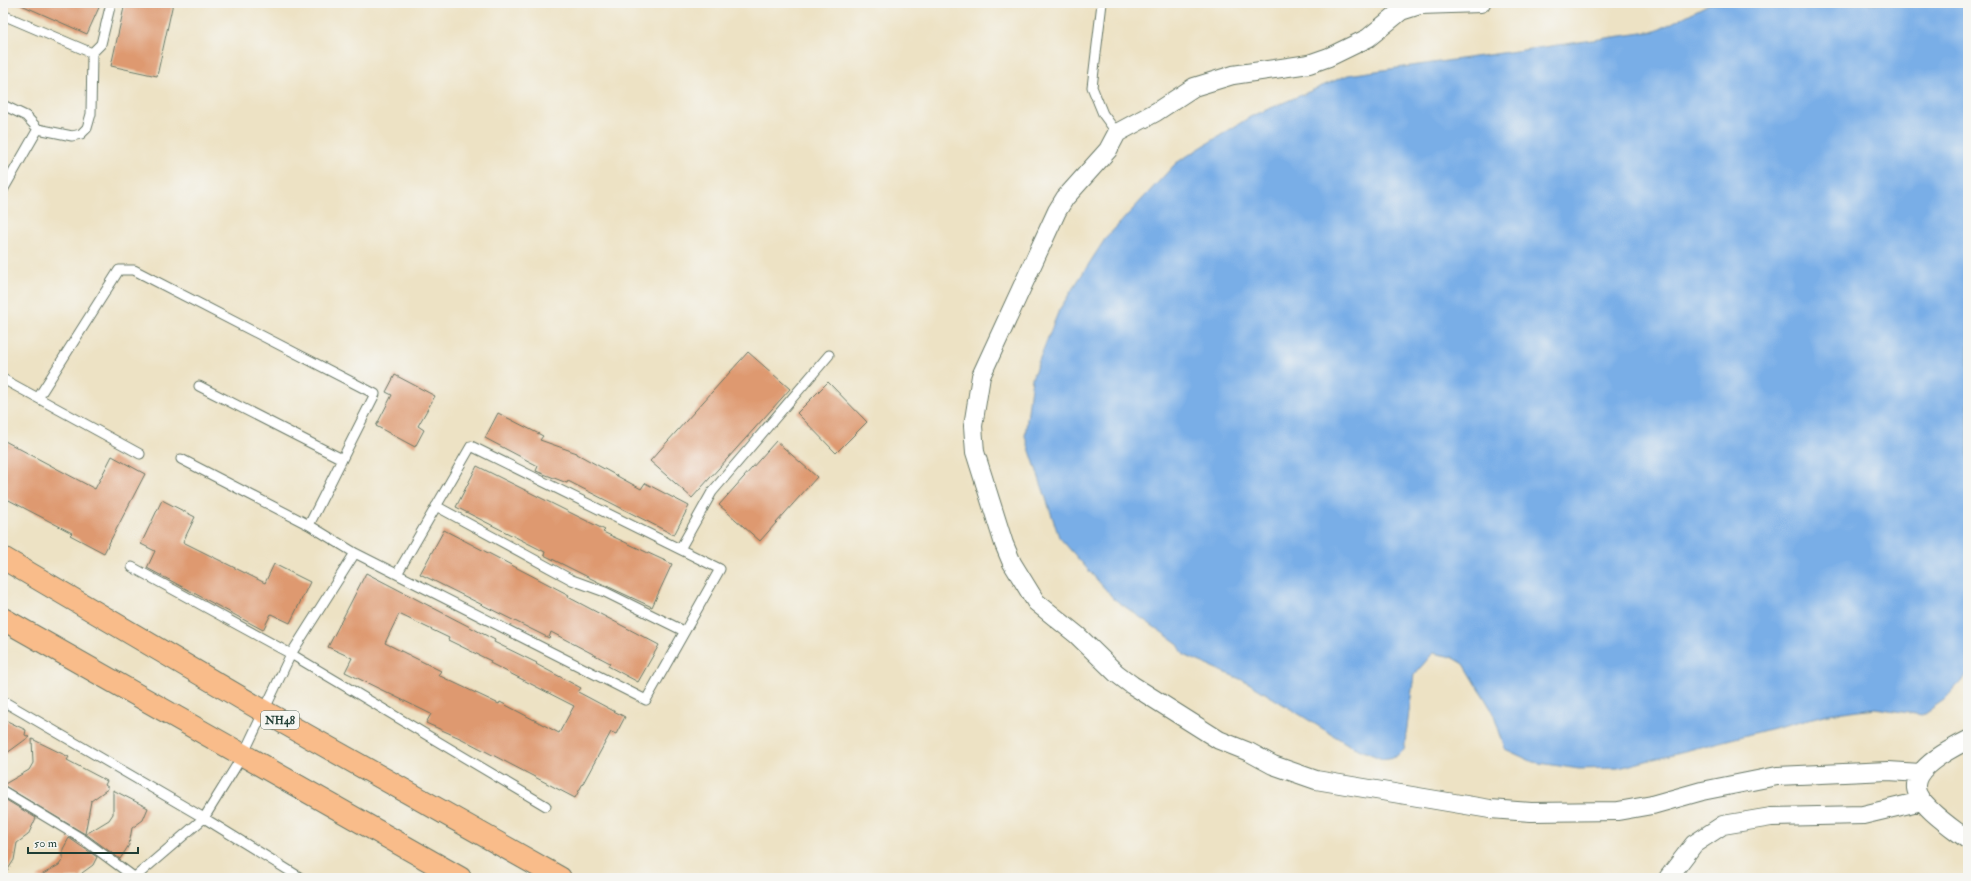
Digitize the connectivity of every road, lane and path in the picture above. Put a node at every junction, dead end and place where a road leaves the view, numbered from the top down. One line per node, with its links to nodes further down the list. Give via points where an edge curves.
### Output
1 (111, 3): 5 (lane, via 101,44)
2 (1102, 3): 8 (lane, via 1092,86 1103,114)
3 (1481, 3): 8 (street, via 1420,5 1401,11 1368,38 1329,57 1309,64 1233,75 1194,87)
4 (3, 15): 5 (lane)
5 (92, 53): 7 (lane, via 91,114 87,128 81,134 72,136)
6 (3, 105): 7 (lane, via 26,116)
7 (38, 129): 9 (lane)
8 (1117, 133): 31 (street, via 1108,150 1065,198 1057,211 981,376 973,426 975,452 1012,563 1036,602 1077,635 1116,673 1219,740 1274,765 1316,780 1490,809 1531,812 1618,810 1652,805 1702,791 1777,776 1888,771)
9 (3, 190)
10 (829, 355): 19 (lane, via 712,492)
11 (3, 379): 13 (lane)
12 (199, 386): 16 (lane)
13 (38, 398): 14 (lane); 16 (lane, via 119,270 134,270 375,394)
14 (140, 454)
15 (181, 459): 18 (lane)
16 (342, 459): 18 (lane)
17 (436, 506): 19 (lane, via 471,446); 23 (lane); 25 (lane, via 572,580 606,592)
18 (309, 525): 20 (lane)
19 (680, 549): 25 (lane, via 720,569)
20 (355, 553): 23 (lane); 26 (lane)
21 (3, 558): 28 (highway, NH48)
22 (132, 567): 26 (lane)
23 (397, 574): 25 (lane, via 646,700)
24 (3, 619): 30 (highway)
25 (684, 631)
26 (291, 654): 28 (lane); 34 (lane)
27 (3, 701): 35 (lane)
28 (265, 712): 30 (lane); 40 (highway, NH48)
29 (1968, 740): 31 (street, via 1941,754)
30 (243, 755): 35 (lane); 39 (highway)
31 (1921, 773): 33 (street, via 1916,790)
32 (4, 794): 37 (lane, via 84,840)
33 (1922, 800): 36 (street, via 1937,816); 41 (street, via 1863,815 1771,817 1724,825 1694,844)
34 (546, 806)
35 (204, 818): 37 (lane); 38 (lane)
36 (1968, 840)
37 (134, 878)
38 (301, 878)
39 (460, 878)
40 (560, 878)
41 (1668, 878)

